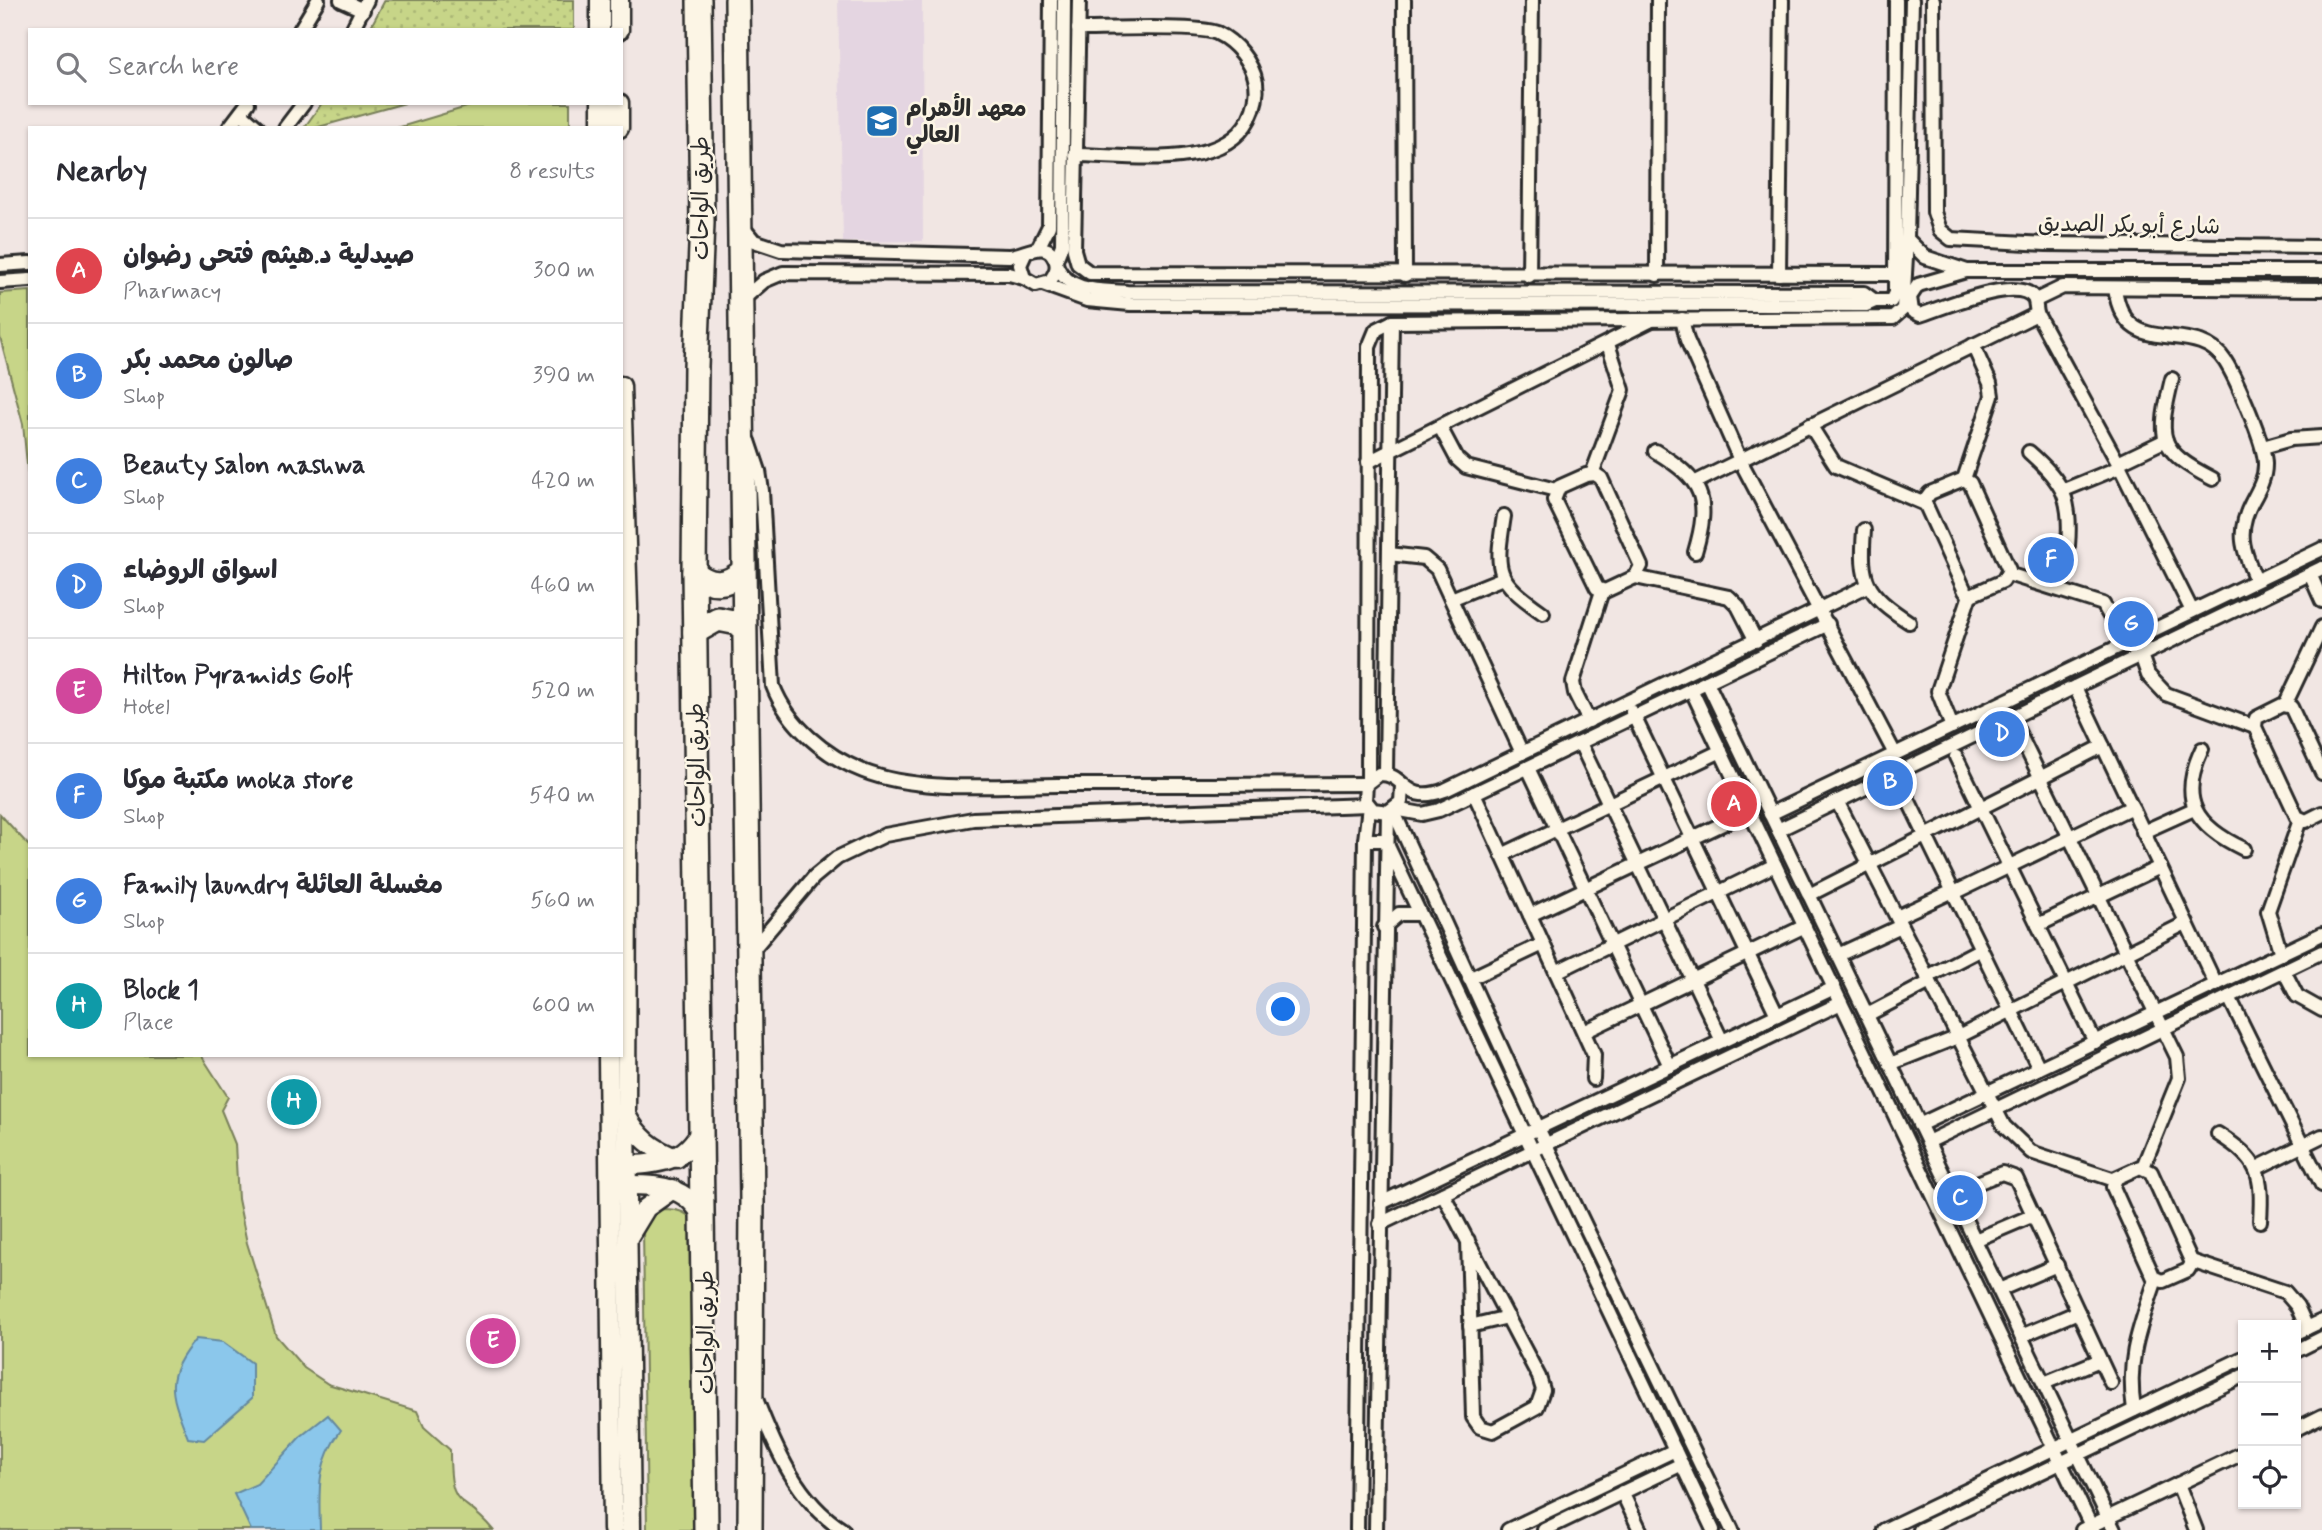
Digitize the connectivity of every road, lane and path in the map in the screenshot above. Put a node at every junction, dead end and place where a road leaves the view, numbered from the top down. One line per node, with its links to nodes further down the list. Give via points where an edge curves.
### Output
1 (318, 0): 18 (street)
2 (341, 0): 17 (street)
3 (600, 0): 20 (street)
4 (619, 0): 21 (street)
5 (699, 0): 106 (highway, طريق الواحات, via 702,223)
6 (737, 0): 37 (highway, طريق الواحات)
7 (1051, 0): 40 (street, via 1049,226)
8 (1064, 0): 23 (street)
9 (1079, 0): 22 (street)
10 (1404, 0): 54 (street)
11 (1532, 0): 56 (street)
12 (1658, 0): 55 (street)
13 (1782, 0): 51 (street)
14 (1896, 0): 52 (street)
15 (1912, 0): 29 (street)
16 (1933, 0): 30 (street)
17 (365, 5): 19 (street)
18 (301, 28)
19 (353, 28)
20 (600, 28)
21 (619, 28)
22 (1078, 29): 24 (street); 36 (street, via 1216,32 1245,58 1257,88 1254,109 1243,129 1227,144 1206,153)
23 (1063, 90): 24 (street); 45 (street, via 1062,245)
24 (1077, 90): 36 (street)
25 (302, 105): 33 (street)
26 (601, 105): 34 (street)
27 (619, 105): 35 (street)
28 (244, 108): 31 (street); 32 (street)
29 (1910, 111): 30 (street); 38 (street)
30 (1933, 111): 39 (street, شارع أبو بكر الصديق, via 1934,212 1940,230 1959,241)
31 (230, 126)
32 (257, 126)
33 (287, 126)
34 (601, 126)
35 (619, 126)
36 (1075, 155): 53 (street, via 1073,250 1078,264 1090,272)
37 (739, 222): 41 (street, via 754,241 773,249); 69 (highway, طريق الواحات)
38 (1907, 239): 47 (street, via 1925,257); 72 (street, via 1903,309 1896,317)
39 (2322, 247)
40 (1038, 248): 42 (street); 45 (street, via 1052,253)
41 (909, 253): 43 (street); 49 (street)
42 (1025, 254): 43 (street); 58 (street, via 1020,265)
43 (946, 255): 50 (street)
44 (28, 263): 46 (street)
45 (1056, 263): 61 (street, via 1055,275); 64 (street, via 1069,283 1105,291)
46 (0, 265)
47 (1967, 271): 48 (street); 68 (street, via 1918,285 1910,297 1912,311 1920,315 2012,289)
48 (2322, 271)
49 (909, 273): 50 (street); 69 (street, via 783,273 764,281)
50 (945, 274): 58 (street)
51 (1779, 274): 52 (street); 57 (street)
52 (1895, 274): 67 (street, via 1893,299)
53 (1362, 275): 54 (street); 64 (street)
54 (1405, 275): 56 (street)
55 (1657, 275): 56 (street); 57 (street)
56 (1529, 276)
57 (1709, 276): 65 (street)
58 (1024, 278): 61 (street)
59 (28, 280): 60 (street)
60 (0, 282)
61 (1043, 284): 66 (street, via 1087,300 1130,304)
62 (2115, 288): 63 (street); 68 (street, via 2063,287); 82 (street, via 2120,314 2137,330 2196,341 2224,360)
63 (2322, 289)
64 (1361, 292): 66 (street)
65 (1709, 293): 66 (street); 67 (street, via 1864,293)
66 (1541, 298): 67 (street, via 1866,305)
67 (1875, 300)
68 (2036, 300): 70 (street)
69 (739, 302): 77 (highway, طريق الواحات)
70 (2037, 314): 75 (street); 88 (street)
71 (1654, 319): 72 (street); 73 (street); 74 (street)
72 (1682, 319): 86 (street)
73 (1392, 322): 83 (street); 87 (street, via 1376,331 1369,347)
74 (1608, 344): 79 (street); 89 (street, via 1623,390)
75 (1973, 345): 78 (street); 90 (street, via 1992,396)
76 (2172, 379): 81 (street, via 2163,410)
77 (741, 422): 104 (highway, طريق الواحات); 154 (street, via 762,491 773,686 799,729 841,760 888,778 970,785)
78 (1810, 425): 86 (street); 96 (street, via 1836,466)
79 (1440, 427): 83 (street); 93 (street, via 1459,463 1466,467)
80 (2322, 438): 82 (street, via 2291,439)
81 (2166, 440): 88 (street); 91 (street, via 2183,463)
82 (2263, 447): 110 (street, via 2263,482 2240,532)
83 (1390, 451): 87 (street); 102 (street)
84 (1655, 451): 92 (street)
85 (2029, 452): 94 (street)
86 (1740, 460): 92 (street); 117 (street)
87 (1368, 462): 154 (street)
88 (2119, 465): 94 (street); 118 (street)
89 (1592, 474): 93 (street); 108 (street, via 1601,478 1641,561)
90 (1964, 479): 96 (street, via 1930,493); 107 (street, via 2009,566)
91 (2213, 479)
92 (1696, 482): 101 (street, via 1704,518)
93 (1556, 490): 113 (street, via 1555,503)
94 (2064, 490): 99 (street, via 2070,508)
95 (623, 501): 120 (street)
96 (1925, 504): 114 (street)
97 (1504, 516): 109 (street, via 1497,548)
98 (1864, 530): 112 (street, via 1862,568)
99 (2068, 546)
100 (2322, 548): 103 (street)
101 (1695, 552)
102 (1389, 554): 115 (street, via 1418,556 1432,563); 149 (street)
103 (2290, 564): 110 (street); 111 (street)
104 (743, 571): 106 (highway, via 719,584); 122 (highway, طريق الواحات)
105 (2316, 571): 111 (street); 116 (street)
106 (694, 572): 125 (highway, طريق الواحات)
107 (2008, 574): 114 (street, via 2003,581); 127 (street, via 2103,604)
108 (1635, 577): 113 (street); 126 (street, via 1729,597)
109 (1503, 578): 115 (street); 119 (street, via 1513,592)
110 (2256, 580): 118 (street)
111 (2297, 580): 128 (street)
112 (1867, 586): 117 (street); 121 (street, via 1877,600)
113 (1602, 591): 137 (street, via 1573,682)
114 (1970, 595): 138 (street, via 1938,691)
115 (1451, 599): 145 (street)
116 (2322, 601)
117 (1821, 610): 123 (street); 126 (street)
118 (2192, 611): 127 (street)
119 (1543, 613)
120 (625, 616): 217 (street)
121 (1909, 622)
122 (743, 624): 125 (highway, via 718,619); 206 (highway, طريق الواحات)
123 (1828, 624): 129 (street); 146 (street)
124 (2322, 626): 133 (street)
125 (695, 632): 251 (highway, طريق الواحات)
126 (1756, 641): 132 (street)
127 (2126, 643): 134 (street)
128 (2141, 655): 130 (street); 139 (street, via 2156,686 2166,694)
129 (1707, 682): 131 (street); 169 (street)
130 (2075, 687): 136 (street); 142 (street)
131 (1691, 689): 135 (street); 144 (street)
132 (1628, 702): 135 (street); 137 (street)
133 (2285, 705): 139 (street, via 2258,716); 150 (street, via 2293,710)
134 (1973, 716): 138 (street); 140 (street)
135 (1634, 717): 141 (street); 151 (street)
136 (2011, 717): 140 (street); 152 (street)
137 (1589, 721): 145 (street)
138 (1952, 727): 146 (street)
139 (2255, 727): 170 (street)
140 (1980, 732): 158 (street)
141 (1580, 743): 148 (street); 159 (street)
142 (2103, 746): 152 (street); 161 (street)
143 (2202, 749): 163 (street, via 2190,779)
144 (1721, 751): 151 (street); 166 (street)
145 (1522, 753): 157 (street)
146 (1895, 754): 169 (street)
147 (1956, 757): 162 (street)
148 (1528, 768): 156 (street); 171 (street)
149 (1386, 773): 154 (street); 155 (street)
150 (2322, 773)
151 (1664, 778): 159 (street); 176 (street)
152 (2041, 778): 162 (street); 175 (street)
153 (1899, 781): 174 (street)
154 (1367, 782): 160 (street, via 1364,795)
155 (1402, 786): 157 (street, via 1411,792); 164 (street, via 1401,803)
156 (1474, 793): 165 (street); 181 (street)
157 (1434, 794): 165 (street)
158 (1837, 801): 172 (street); 184 (street)
159 (1609, 804): 171 (street); 182 (street)
160 (1368, 806): 164 (street, via 1377,812); 177 (street); 206 (street, via 973,819 885,835 837,858 814,877)
161 (2132, 807): 173 (street); 175 (street)
162 (1981, 808): 174 (street); 185 (street)
163 (2194, 809): 173 (street); 180 (street, via 2213,834)
164 (1392, 810): 168 (street); 178 (street); 179 (street)
165 (1439, 810): 168 (street)
166 (1750, 811): 176 (street); 183 (street)
167 (2322, 813): 170 (street)
168 (1422, 814): 179 (street, via 1408,827)
169 (1770, 814): 172 (street)
170 (2300, 820): 208 (street, via 2268,911)
171 (1557, 829): 181 (street); 187 (street)
172 (1778, 830): 190 (street)
173 (2143, 832): 186 (street)
174 (1926, 836): 184 (street); 188 (street)
175 (2069, 837): 185 (street); 191 (street)
176 (1692, 838): 182 (street); 189 (street)
177 (1365, 840): 178 (street); 237 (street)
178 (1385, 840): 192 (street); 199 (street)
179 (1407, 841): 212 (street)
180 (2244, 849)
181 (1503, 855): 193 (street)
182 (1638, 864): 187 (street); 194 (street)
183 (1775, 865): 189 (street); 198 (street)
184 (1870, 865): 190 (street); 195 (street)
185 (2009, 866): 188 (street); 197 (street)
186 (2160, 867): 191 (street); 196 (street)
187 (1586, 889): 193 (street); 202 (street)
188 (1953, 892): 195 (street); 203 (street)
189 (1718, 893): 194 (street); 207 (street)
190 (1809, 895): 209 (street)
191 (2098, 897): 197 (street); 204 (street)
192 (1419, 914): 199 (street, via 1399,914); 229 (street)
193 (1530, 915): 201 (street)
194 (1664, 919): 202 (street); 213 (street)
195 (1899, 922): 209 (street); 214 (street)
196 (2186, 923): 204 (street); 216 (street)
197 (2038, 925): 215 (street)
198 (1805, 926): 207 (street); 218 (street)
199 (1384, 927): 238 (street)
200 (2322, 934): 208 (street)
201 (1543, 944): 211 (street); 212 (street)
202 (1612, 944): 211 (street); 221 (street)
203 (1981, 949): 214 (street); 222 (street)
204 (2125, 953): 215 (street); 224 (street)
205 (2322, 953): 210 (street)
206 (749, 954): 303 (highway, طريق الواحات)
207 (1748, 954): 213 (street); 225 (street)
208 (2281, 954): 216 (street)
209 (1838, 956): 226 (street)
210 (2284, 971): 219 (street); 223 (street, via 2297,996)
211 (1556, 972): 231 (street)
212 (1469, 979): 228 (street)
213 (1693, 980): 221 (street); 234 (street)
214 (1929, 980): 226 (street); 233 (street)
215 (2066, 983): 222 (street); 235 (street)
216 (2216, 985): 224 (street)
217 (624, 988): 227 (street)
218 (1834, 988): 220 (street); 225 (street)
219 (2229, 997): 230 (street); 258 (street)
220 (1841, 1003): 243 (street); 246 (street)
221 (1641, 1005): 231 (street); 240 (street)
222 (2011, 1010): 233 (street); 242 (street)
223 (2322, 1010)
224 (2154, 1013): 230 (street); 232 (street)
225 (1777, 1015): 234 (street)
226 (1867, 1015): 241 (street)
227 (624, 1017): 249 (street)
228 (1487, 1018): 229 (street); 252 (street)
229 (1473, 1027): 254 (street)
230 (2162, 1029): 236 (street); 262 (street, via 2177,1057 2179,1078)
231 (1584, 1032): 244 (street, via 1594,1055)
232 (2115, 1032): 235 (street); 236 (street)
233 (1958, 1037): 241 (street); 247 (street)
234 (1723, 1041): 240 (street)
235 (2095, 1042): 242 (street)
236 (2123, 1048): 248 (street)
237 (1363, 1050): 238 (street); 296 (street)
238 (1383, 1051): 271 (street)
239 (608, 1057): 261 (street)
240 (1675, 1063): 243 (street); 252 (street)
241 (1890, 1064): 245 (street)
242 (2039, 1068): 247 (street)
243 (1688, 1076): 257 (street)
244 (1592, 1079)
245 (1898, 1081): 246 (street); 250 (street)
246 (1883, 1090): 282 (street)
247 (1987, 1093): 248 (street); 250 (street)
248 (1996, 1109): 256 (street); 264 (street, via 2016,1141 2031,1152)
249 (625, 1115): 260 (street, via 652,1147); 261 (street)
250 (1919, 1125): 256 (street)
251 (702, 1128): 260 (street); 274 (highway, طريق الواحات)
252 (1538, 1128): 254 (street); 257 (street)
253 (2218, 1134): 263 (street, via 2248,1154)
254 (1524, 1135): 259 (street); 271 (street)
255 (2322, 1136): 258 (street)
256 (1928, 1142): 269 (street)
257 (1545, 1144): 259 (street); 285 (street)
258 (2302, 1146): 263 (street); 267 (street)
259 (1532, 1151): 270 (street); 288 (street)
260 (677, 1158): 261 (street)
261 (618, 1166): 265 (street); 266 (street)
262 (2143, 1167): 264 (street); 279 (street, via 2151,1172)
263 (2257, 1168): 273 (street, via 2262,1184)
264 (2115, 1180): 283 (street, via 2113,1189)
265 (609, 1185): 266 (street); 321 (street)
266 (627, 1185): 268 (street); 276 (street)
267 (2322, 1185)
268 (673, 1189): 274 (street, via 689,1199); 276 (street, via 646,1208)
269 (1952, 1193): 272 (street, via 2007,1173 2020,1182); 278 (street)
270 (1443, 1194): 275 (street); 277 (street)
271 (1381, 1203): 275 (street)
272 (2034, 1215): 278 (street); 281 (street)
273 (2260, 1221)
274 (704, 1222): 323 (highway, طريق الواحات)
275 (1380, 1224): 297 (street)
276 (629, 1236): 322 (street)
277 (1468, 1240): 287 (street); 291 (street)
278 (1975, 1240): 280 (street)
279 (2191, 1261): 283 (street, via 2188,1270 2163,1281); 289 (street, via 2286,1292)
280 (1987, 1265): 282 (street); 284 (street)
281 (2057, 1265): 284 (street); 286 (street)
282 (1971, 1274): 308 (street)
283 (2156, 1279): 304 (street, via 2132,1350)
284 (1999, 1290): 293 (street)
285 (1625, 1310): 288 (street); 316 (street)
286 (2078, 1312): 293 (street); 298 (street)
287 (1508, 1317): 291 (street); 291 (street, via 1542,1384 1543,1396 1537,1408 1493,1431 1480,1427 1472,1417)
288 (1611, 1317): 309 (street)
289 (2297, 1320)
290 (2322, 1321): 292 (street)
291 (1470, 1326)
292 (2301, 1331)
293 (2021, 1336): 301 (street)
294 (2322, 1338): 295 (street)
295 (2301, 1348)
296 (1359, 1359): 297 (street); 326 (street)
297 (1379, 1360): 327 (street)
298 (2100, 1360): 301 (street); 302 (street)
299 (2238, 1369): 304 (street)
300 (2238, 1369): 310 (street)
301 (2044, 1383): 307 (street)
302 (2110, 1383)
303 (752, 1390): 324 (highway, طريق الواحات); 325 (street, via 788,1468 811,1504)
304 (2134, 1410): 307 (street)
305 (2322, 1416): 306 (street)
306 (2301, 1426)
307 (2071, 1440): 308 (street); 310 (street)
308 (2054, 1449): 312 (street); 333 (street)
309 (1675, 1450): 313 (street); 328 (street)
310 (2078, 1454): 312 (street); 317 (street)
311 (2238, 1455): 314 (street)
312 (2061, 1463): 320 (street); 334 (street)
313 (1682, 1464): 315 (street); 319 (street)
314 (2178, 1484): 317 (street); 336 (street)
315 (1622, 1492): 318 (street); 330 (street)
316 (1725, 1516): 319 (street); 332 (street)
317 (2108, 1517): 320 (street); 335 (street)
318 (1565, 1525): 329 (street)
319 (1712, 1527): 331 (street)
320 (2089, 1529)
321 (613, 1530)
322 (631, 1530)
323 (706, 1530)
324 (750, 1530)
325 (843, 1530)
326 (1357, 1530)
327 (1376, 1530)
328 (1508, 1530)
329 (1544, 1530)
330 (1640, 1530)
331 (1696, 1530)
332 (1732, 1530)
333 (1884, 1530)
334 (1920, 1530)
335 (2114, 1530)
336 (2196, 1530)

